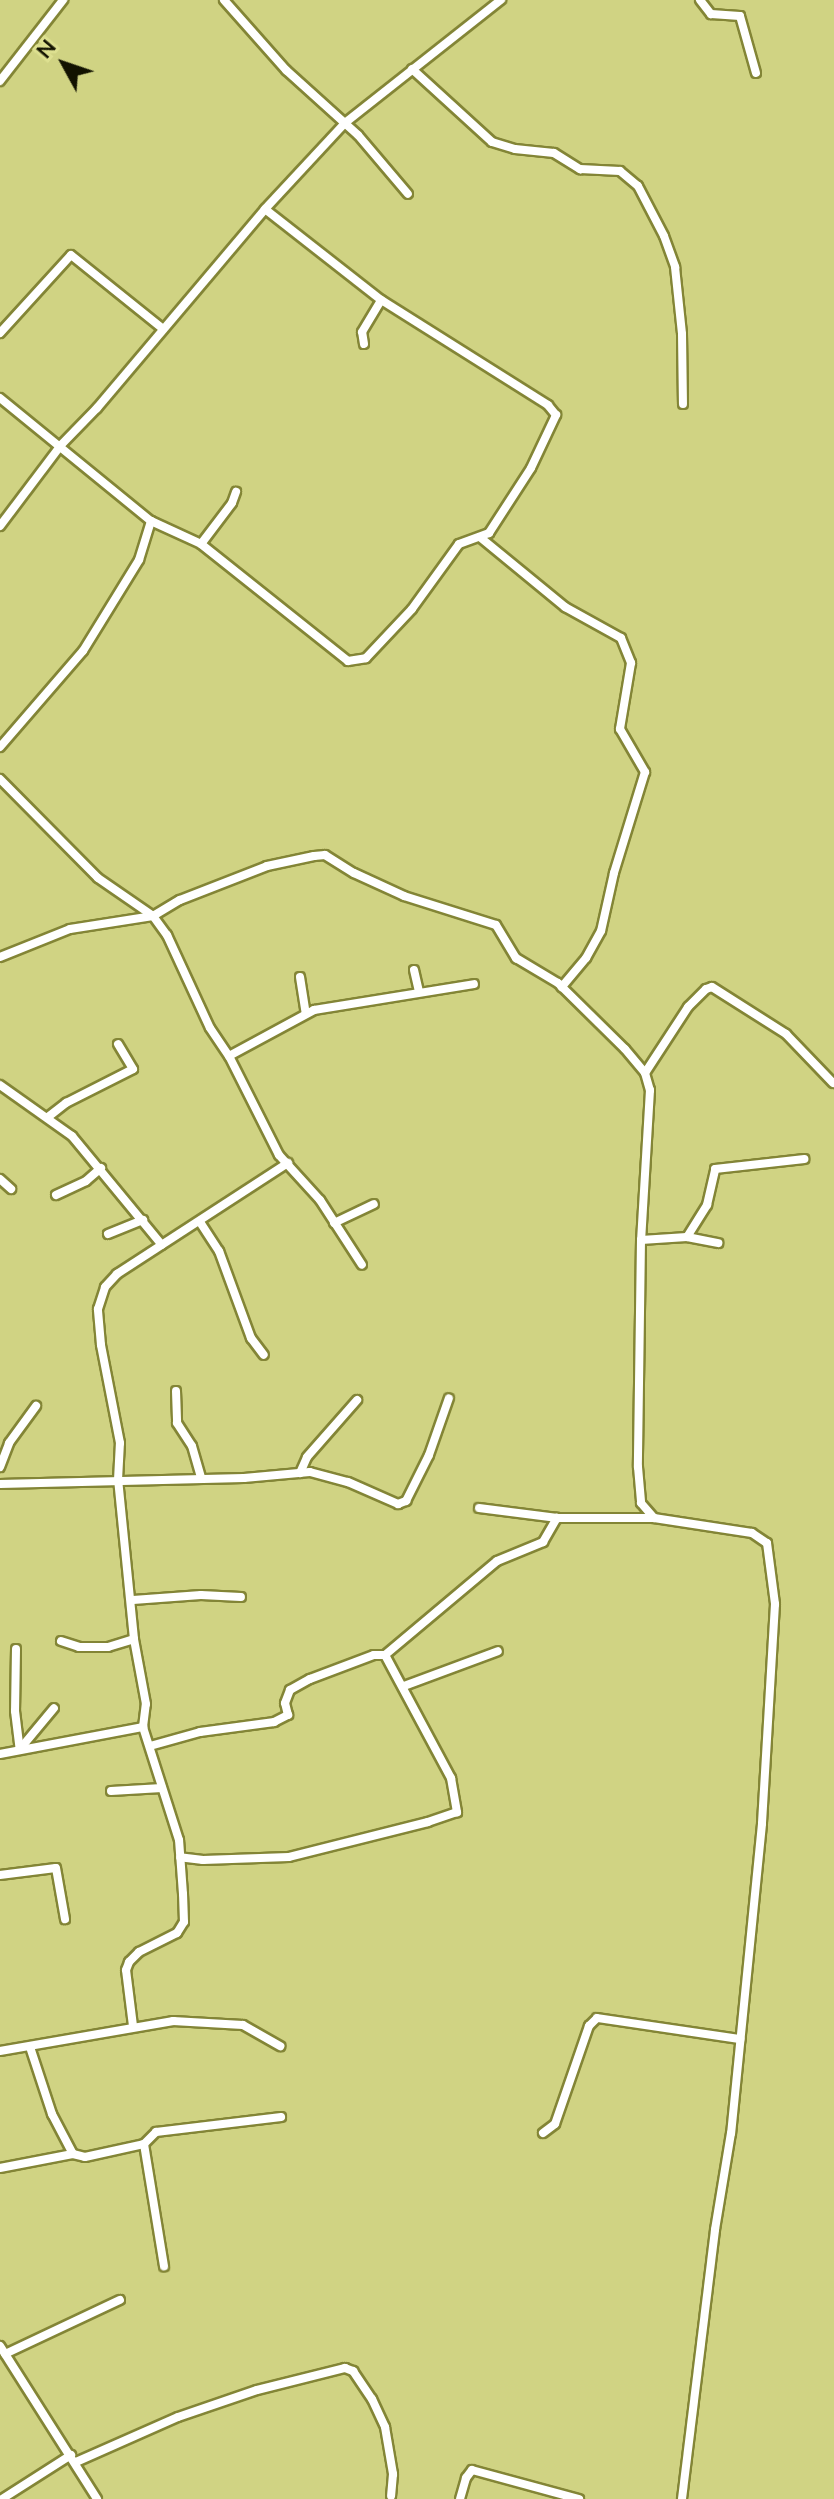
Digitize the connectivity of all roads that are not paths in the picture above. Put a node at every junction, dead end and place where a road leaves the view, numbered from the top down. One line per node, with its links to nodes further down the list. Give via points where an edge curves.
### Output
1 (63, 0): 5 (street)
2 (224, 0): 9 (street, via 286,70)
3 (501, 0): 6 (street)
4 (700, 0): 7 (street, via 711,14 740,16)
5 (4, 67): 8 (street)
6 (412, 69): 9 (street); 17 (street, via 492,142 554,153 580,169 620,171 638,186 675,267)
7 (756, 73)
8 (0, 81)
9 (345, 123): 10 (street); 11 (street)
10 (408, 194)
11 (265, 209): 12 (street); 13 (street)
12 (381, 300): 15 (street, via 362,332); 22 (street, via 554,410 555,420 531,468)
13 (163, 329): 14 (street, via 71,255); 18 (street)
14 (0, 333)
15 (364, 344)
16 (0, 398): 18 (street)
17 (683, 404)
18 (61, 445): 20 (street); 21 (street)
19 (236, 492): 23 (street)
20 (151, 521): 23 (street); 24 (street, via 139,560 83,651)
21 (0, 526)
22 (481, 538): 23 (street, via 459,544 389,636 366,658 353,662); 31 (street, via 565,607 621,638 631,663 620,729 645,772 601,931)
23 (201, 544)
24 (0, 747)
25 (0, 779): 26 (street, via 98,878)
26 (153, 916): 27 (street, via 70,929); 31 (street, via 267,866 325,855 404,896 496,925 516,958); 35 (street)
27 (0, 957)
28 (414, 970): 32 (street)
29 (300, 977): 33 (street)
30 (474, 984): 32 (street)
31 (562, 987): 36 (street)
32 (419, 991): 33 (street)
33 (306, 1014): 35 (street)
34 (118, 1044): 39 (street, via 133,1069)
35 (229, 1056): 41 (street, via 279,1155)
36 (645, 1073): 37 (street, via 688,1007 712,987 786,1034); 52 (street, via 650,1090)
37 (833, 1083)
38 (0, 1085): 39 (street)
39 (48, 1117): 42 (street)
40 (804, 1159): 51 (street, via 715,1169 707,1205)
41 (288, 1163): 48 (street); 49 (street)
42 (101, 1168): 45 (street); 47 (street)
43 (0, 1179): 44 (street)
44 (11, 1189)
45 (56, 1195)
46 (374, 1204): 49 (street)
47 (143, 1220): 50 (street); 54 (street)
48 (200, 1222): 54 (street); 56 (street, via 219,1251 251,1338)
49 (334, 1223): 55 (street)
50 (108, 1234)
51 (687, 1237): 52 (street); 53 (street)
52 (641, 1240): 68 (street, via 639,1494)
53 (718, 1243)
54 (162, 1245): 64 (street, via 117,1274 105,1287 98,1309 120,1443)
55 (362, 1265)
56 (264, 1355)
57 (176, 1391): 63 (street, via 177,1423 192,1446)
58 (449, 1398): 62 (street, via 406,1501 398,1504 348,1482)
59 (357, 1400): 62 (street, via 307,1457)
60 (36, 1406): 61 (street, via 9,1443)
61 (0, 1467)
62 (300, 1473): 63 (street)
63 (201, 1478): 64 (street)
64 (118, 1480): 65 (street); 70 (street)
65 (0, 1484)
66 (479, 1508): 67 (street)
67 (557, 1518): 68 (street); 75 (street, via 543,1542 497,1561)
68 (654, 1518): 88 (street, via 752,1533 767,1543 773,1565 762,1824)
69 (241, 1597): 70 (street)
70 (133, 1600): 71 (street)
71 (134, 1639): 72 (street, via 108,1647); 78 (street, via 146,1704)
72 (61, 1641)
73 (16, 1649): 80 (street)
74 (498, 1651): 76 (street)
75 (385, 1655): 76 (street); 79 (street, via 290,1690 288,1715 274,1722 200,1732)
76 (404, 1686): 84 (street, via 448,1770 457,1812 289,1857)
77 (54, 1708): 80 (street)
78 (143, 1727): 79 (street); 80 (street)
79 (150, 1746): 82 (street)
80 (20, 1749): 81 (street)
81 (0, 1754)
82 (162, 1788): 83 (street); 84 (street, via 173,1812)
83 (111, 1791)
84 (180, 1857): 87 (street, via 184,1922 170,1938 131,1957 126,1970)
85 (0, 1875): 86 (street, via 56,1868)
86 (65, 1919)
87 (133, 2026): 89 (street, via 173,2021 243,2025); 90 (street)
88 (740, 2039): 93 (street, via 597,2018 555,2124); 106 (street)
89 (280, 2046)
90 (30, 2047): 91 (street); 95 (street, via 52,2114)
91 (0, 2051)
92 (281, 2117): 94 (street, via 156,2132)
93 (543, 2133)
94 (144, 2144): 95 (street, via 85,2157); 97 (street)
95 (73, 2154): 96 (street)
96 (0, 2168)
97 (164, 2266)
98 (120, 2300): 99 (street)
99 (3, 2350): 100 (street)
100 (74, 2458): 101 (street, via 257,2390 345,2368 360,2380 385,2427); 102 (street); 103 (street)
101 (391, 2496)
102 (2, 2499)
103 (97, 2499)
104 (460, 2499): 105 (street, via 472,2470)
105 (579, 2499)
106 (682, 2499)

